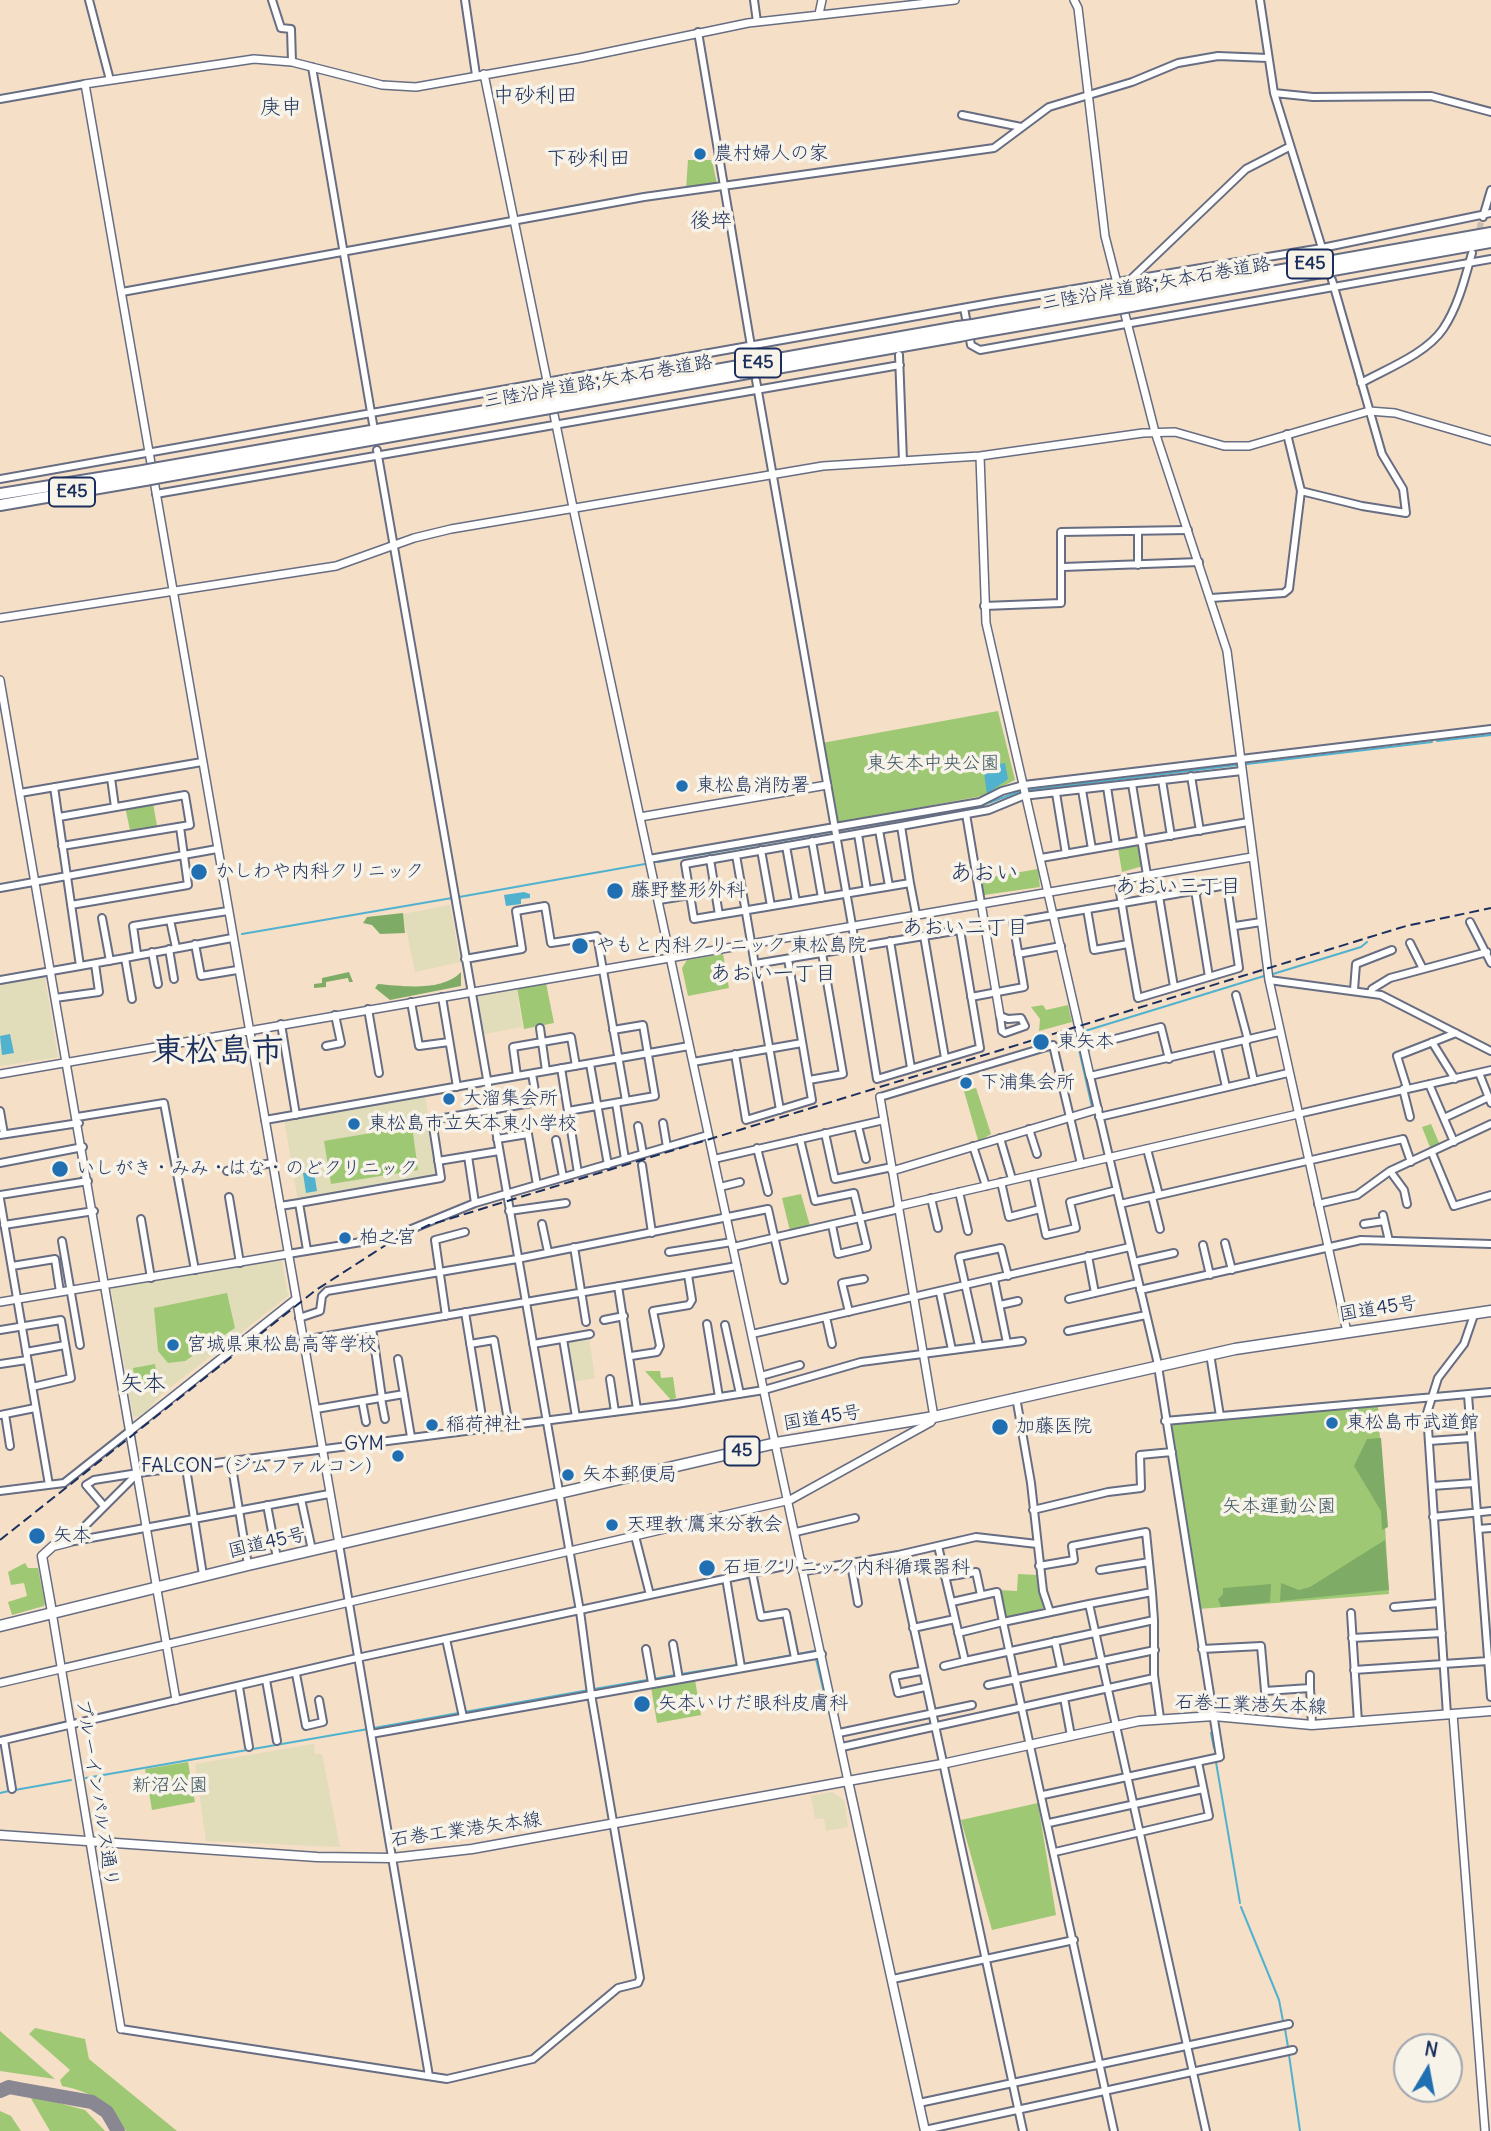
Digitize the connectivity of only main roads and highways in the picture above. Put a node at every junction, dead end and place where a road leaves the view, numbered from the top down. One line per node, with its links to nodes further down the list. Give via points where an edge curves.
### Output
1 (1491, 233): 3 (highway, 三陸沿岸道路;矢本石巻道路 / E45)
2 (1491, 242): 3 (highway, 三陸沿岸道路;矢本石巻道路 / E45)
3 (1130, 301): 4 (highway, 三陸沿岸道路;矢本石巻道路 / E45, bridge)
4 (144, 475): 5 (highway, 三陸沿岸道路;矢本石巻道路 / E45); 6 (highway, 三陸沿岸道路;矢本石巻道路 / E45)
5 (0, 495)
6 (0, 505)
7 (1491, 1311): 9 (highway, 国道45号 / 45, via 1210,1353 934,1417 776,1443)
8 (69, 1542): 9 (main road, ブルーインパルス通り, via 42,1556)
9 (52, 1612): 10 (highway, 国道45号 / 45)
10 (0, 1626)
11 (1491, 1711): 12 (main road, 石巻工業港矢本線, via 1312,1725 1214,1716 1160,1718)
12 (848, 1781): 13 (main road, 石巻工業港矢本線, via 472,1849 392,1858); 14 (main road)
13 (0, 1836)
14 (925, 2131)

